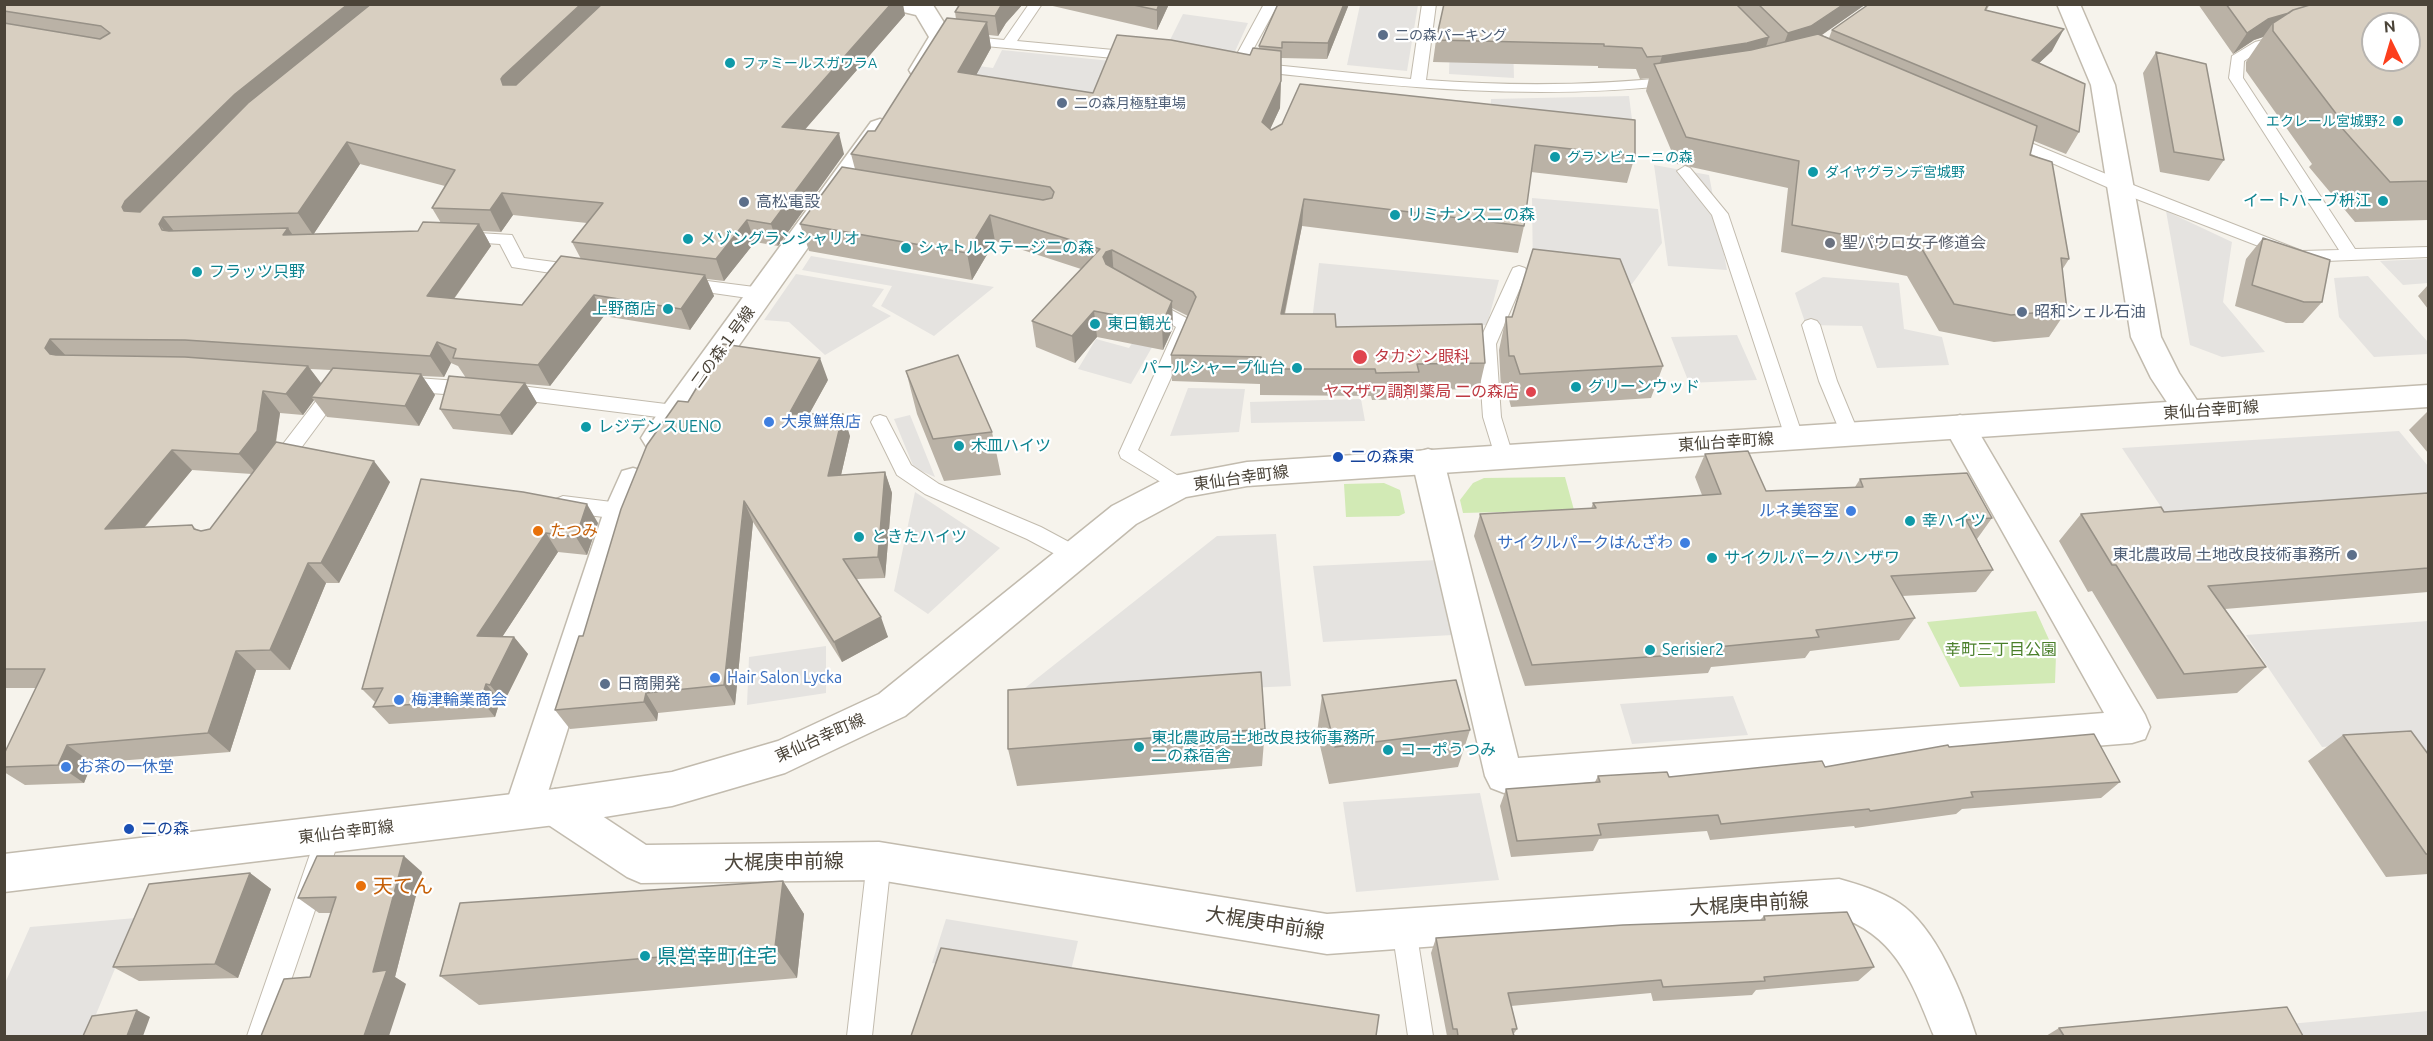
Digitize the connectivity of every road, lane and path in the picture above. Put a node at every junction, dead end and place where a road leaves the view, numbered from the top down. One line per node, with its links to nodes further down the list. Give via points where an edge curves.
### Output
1 (899, 4): 7 (street, via 925,9)
2 (1036, 4): 8 (lane)
3 (1271, 4): 10 (lane, via 1233,65)
4 (1429, 4): 12 (lane)
5 (2068, 4): 16 (street, via 2103,85)
6 (2292, 36): 19 (lane, via 2260,45 2237,59 2236,78)
7 (941, 37): 8 (lane); 23 (street, 二の森１号線, via 844,186)
8 (1008, 45): 9 (lane)
9 (1151, 57)
10 (1305, 73): 12 (lane); 13 (lane)
11 (1688, 79): 12 (lane, via 1546,91)
12 (1418, 83)
13 (1297, 92)
14 (1992, 132): 16 (lane)
15 (1685, 171): 34 (lane, via 1720,214)
16 (2122, 187): 19 (lane, via 2300,257); 29 (street, via 2146,337 2166,378)
17 (448, 236): 21 (lane, via 506,239 518,264)
18 (2428, 252): 19 (lane)
19 (2350, 255)
20 (1519, 272): 35 (lane, via 1487,344 1492,417)
21 (599, 274)
22 (669, 282): 23 (lane)
23 (762, 294): 30 (street, 二の森１号線)
24 (1135, 296): 38 (lane, via 1186,325 1128,453)
25 (1811, 325): 33 (lane)
26 (319, 378): 37 (lane, via 348,380)
27 (388, 383): 30 (lane, via 524,392)
28 (2428, 396): 29 (street, 東仙台幸町線)
29 (2189, 411): 32 (street, 東仙台幸町線)
30 (675, 412): 40 (street, 二の森１号線, via 642,460)
31 (880, 422): 41 (lane, via 904,470 932,489)
32 (1960, 427): 33 (street, 東仙台幸町線); 36 (street, via 2132,727 1504,777)
33 (1850, 434): 34 (street, 東仙台幸町線)
34 (1794, 437): 35 (street, 東仙台幸町線)
35 (1504, 456): 36 (street, 東仙台幸町線)
36 (1428, 461): 38 (street, 東仙台幸町線, via 1247,474)
37 (264, 484)
38 (1179, 486): 41 (street, 東仙台幸町線, via 1124,515)
39 (542, 501): 40 (lane)
40 (620, 511): 42 (street, 二の森１号線)
41 (1075, 555): 42 (street, 東仙台幸町線, via 892,705 785,756 672,789)
42 (539, 809): 43 (street, 東仙台幸町線); 44 (street, 大梶庚申前線, via 641,864)
43 (329, 834): 45 (street, 東仙台幸町線); 47 (lane)
44 (879, 861): 46 (street, 大梶庚申前線, via 1327,934); 48 (lane)
45 (4, 873)
46 (1404, 928): 49 (lane); 50 (street, 大梶庚申前線, via 1839,898 1883,914 1905,934 1924,961)
47 (259, 1036)
48 (859, 1036)
49 (1421, 1036)
50 (1955, 1036)

